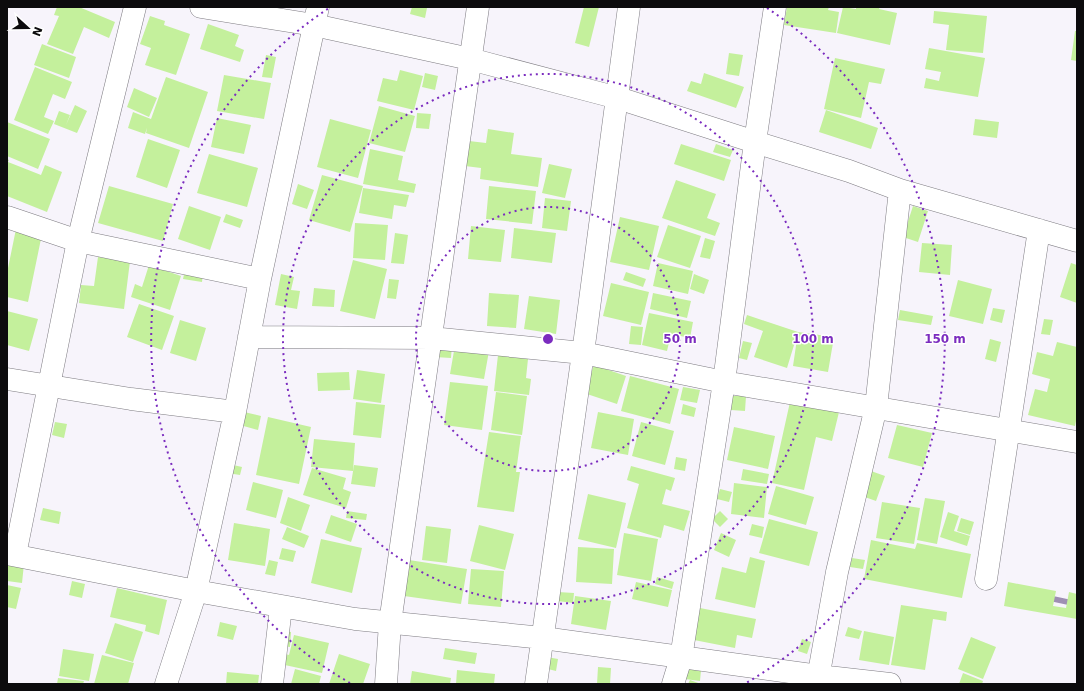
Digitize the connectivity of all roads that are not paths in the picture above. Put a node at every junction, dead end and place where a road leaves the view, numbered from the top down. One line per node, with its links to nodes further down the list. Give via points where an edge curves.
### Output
1 (135, 7): 13 (street)
2 (202, 7): 6 (street)
3 (478, 7): 7 (street)
4 (629, 7): 8 (street)
5 (775, 7): 9 (street)
6 (316, 16): 7 (street); 15 (street)
7 (470, 59): 8 (street); 17 (street)
8 (618, 98): 9 (street); 18 (street)
9 (755, 142): 10 (street, via 849,171); 20 (street)
10 (900, 190): 12 (street); 22 (street)
11 (7, 217): 13 (street)
12 (1039, 230): 14 (street); 24 (street)
13 (78, 241): 15 (street); 21 (street)
14 (1077, 241)
15 (260, 279): 16 (street)
16 (249, 337): 17 (street); 23 (street)
17 (430, 338): 18 (street); 30 (street)
18 (583, 354): 20 (street); 31 (street)
19 (7, 379): 21 (street)
20 (724, 382): 22 (street); 32 (street)
21 (49, 385): 23 (street, via 131,399); 26 (street)
22 (876, 408): 24 (street); 33 (street, via 838,572)
23 (235, 412): 28 (street)
24 (1009, 430): 25 (street); 27 (street)
25 (1077, 442)
26 (11, 554): 28 (street)
27 (986, 579)
28 (196, 592): 29 (street); 34 (street)
29 (281, 607): 30 (street); 35 (street)
30 (390, 623): 31 (street); 36 (street)
31 (543, 638): 32 (street); 37 (street)
32 (681, 658): 33 (street); 38 (street)
33 (818, 680): 39 (street)
34 (166, 684)
35 (272, 684)
36 (386, 684)
37 (536, 684)
38 (674, 684)
39 (890, 684)

